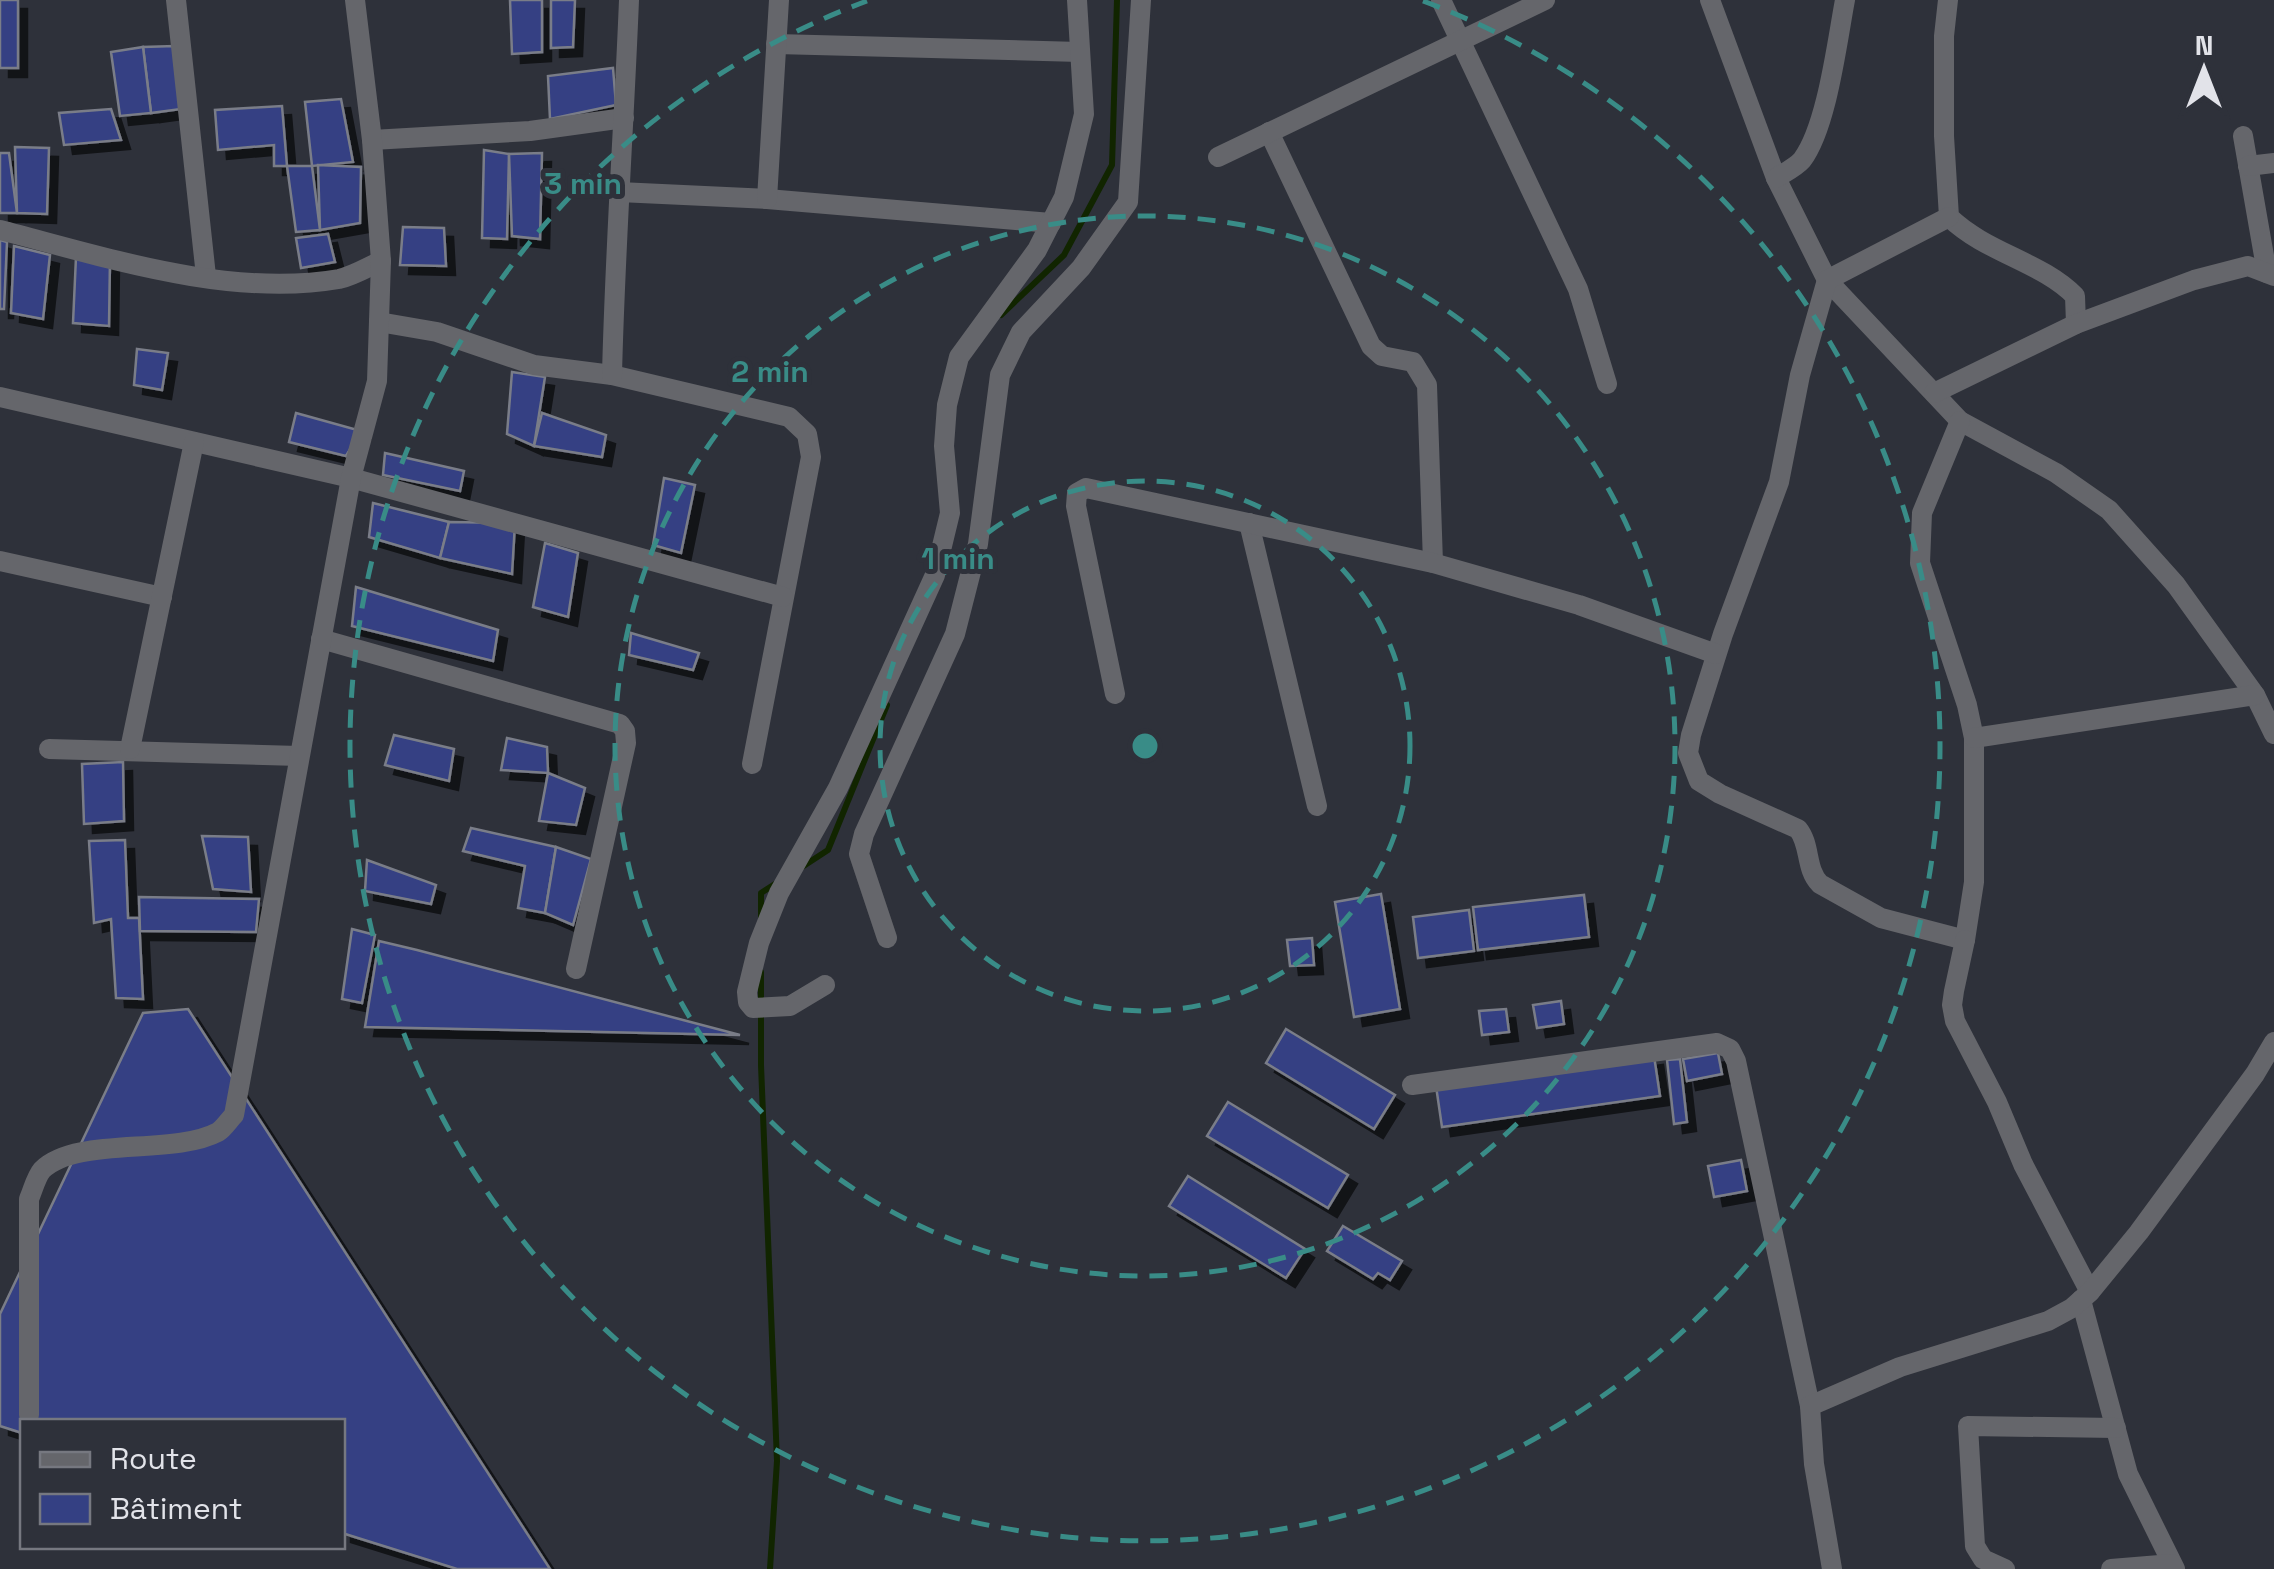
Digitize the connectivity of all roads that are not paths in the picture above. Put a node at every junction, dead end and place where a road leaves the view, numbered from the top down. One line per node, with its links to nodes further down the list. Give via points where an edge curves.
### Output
1 (176, 0): 30 (street)
2 (355, 0): 18 (street)
3 (629, 0): 15 (street)
4 (779, 0): 13 (street)
5 (1077, 0): 14 (street)
6 (1141, 0): 57 (street, via 1128,202 1081,268 1021,332 1000,375 978,544 955,634 864,834 859,854)
7 (1441, 0): 12 (street)
8 (1545, 0): 12 (street)
9 (1710, 0): 22 (street)
10 (1845, 0): 22 (street, via 1813,138 1801,162)
11 (1948, 0): 25 (street)
12 (1462, 40): 16 (street); 35 (street, via 1578,289)
13 (776, 44): 14 (street); 24 (street)
14 (1080, 52): 26 (street, via 1084,114)
15 (624, 118): 18 (street); 23 (street)
16 (1269, 132): 19 (street); 43 (street, via 1371,346 1382,356 1413,362 1427,385)
17 (2243, 136): 21 (street)
18 (372, 140): 28 (street)
19 (1218, 157)
20 (2274, 163): 21 (street)
21 (2248, 166): 29 (street)
22 (1776, 178): 31 (street)
23 (619, 192): 24 (street); 34 (street)
24 (767, 200): 26 (street)
25 (1948, 217): 31 (street); 33 (street, via 1966,234 2062,282 2075,296)
26 (1051, 223): 60 (street, via 959,357 946,405 950,513 935,575 838,788 780,893 759,942 748,1002 753,1008 790,1006)
27 (0, 230): 30 (street, via 143,268)
28 (381, 261): 30 (street, via 342,278 251,282); 32 (street)
29 (2270, 275): 33 (street, via 2234,267)
30 (206, 276)
31 (1826, 280): 36 (street); 47 (street, via 1779,482)
32 (379, 322): 34 (street, via 437,332 534,366); 40 (street, via 377,381)
33 (2076, 324): 36 (street)
34 (612, 374): 45 (street, via 789,417 807,434 811,457)
35 (1607, 384)
36 (1934, 392): 38 (street)
37 (0, 398): 39 (street)
38 (1960, 421): 49 (street, via 2109,510 2176,585); 51 (street, via 1922,514 1920,562)
39 (194, 442): 40 (street); 44 (street)
40 (351, 478): 45 (street); 46 (street)
41 (1249, 523): 43 (street); 48 (street, via 1086,488 1077,493); 56 (street)
42 (0, 561): 44 (street)
43 (1433, 563): 47 (street)
44 (162, 597): 53 (street)
45 (783, 598): 55 (street)
46 (321, 639): 54 (street); 59 (street, via 620,724 626,743)
47 (1716, 654): 58 (street, via 1688,753 1699,780 1798,829 1820,884 1880,918)
48 (1115, 694)
49 (2255, 695): 50 (street); 51 (street)
50 (2272, 726)
51 (1974, 738): 58 (street, via 1974,882)
52 (49, 750): 53 (street)
53 (130, 750): 54 (street)
54 (299, 756): 65 (street, via 234,1115 219,1131 194,1139 85,1152 40,1171 29,1199)
55 (752, 764)
56 (1317, 806)
57 (888, 938)
58 (1966, 940): 63 (street, via 1952,1005 1955,1021)
59 (576, 968)
60 (825, 985)
61 (2274, 1042): 63 (street)
62 (1412, 1085): 64 (street, via 1718,1042 1730,1049)
63 (2086, 1296): 64 (street, via 2048,1322 1900,1367); 66 (street)
64 (1810, 1406): 68 (street)
65 (29, 1414)
66 (2116, 1428): 67 (street, via 2128,1474); 69 (street, via 1968,1426 1974,1546 1983,1559)
67 (2174, 1566): 70 (street)
68 (1832, 1569)
69 (2005, 1569)
70 (2111, 1569)

